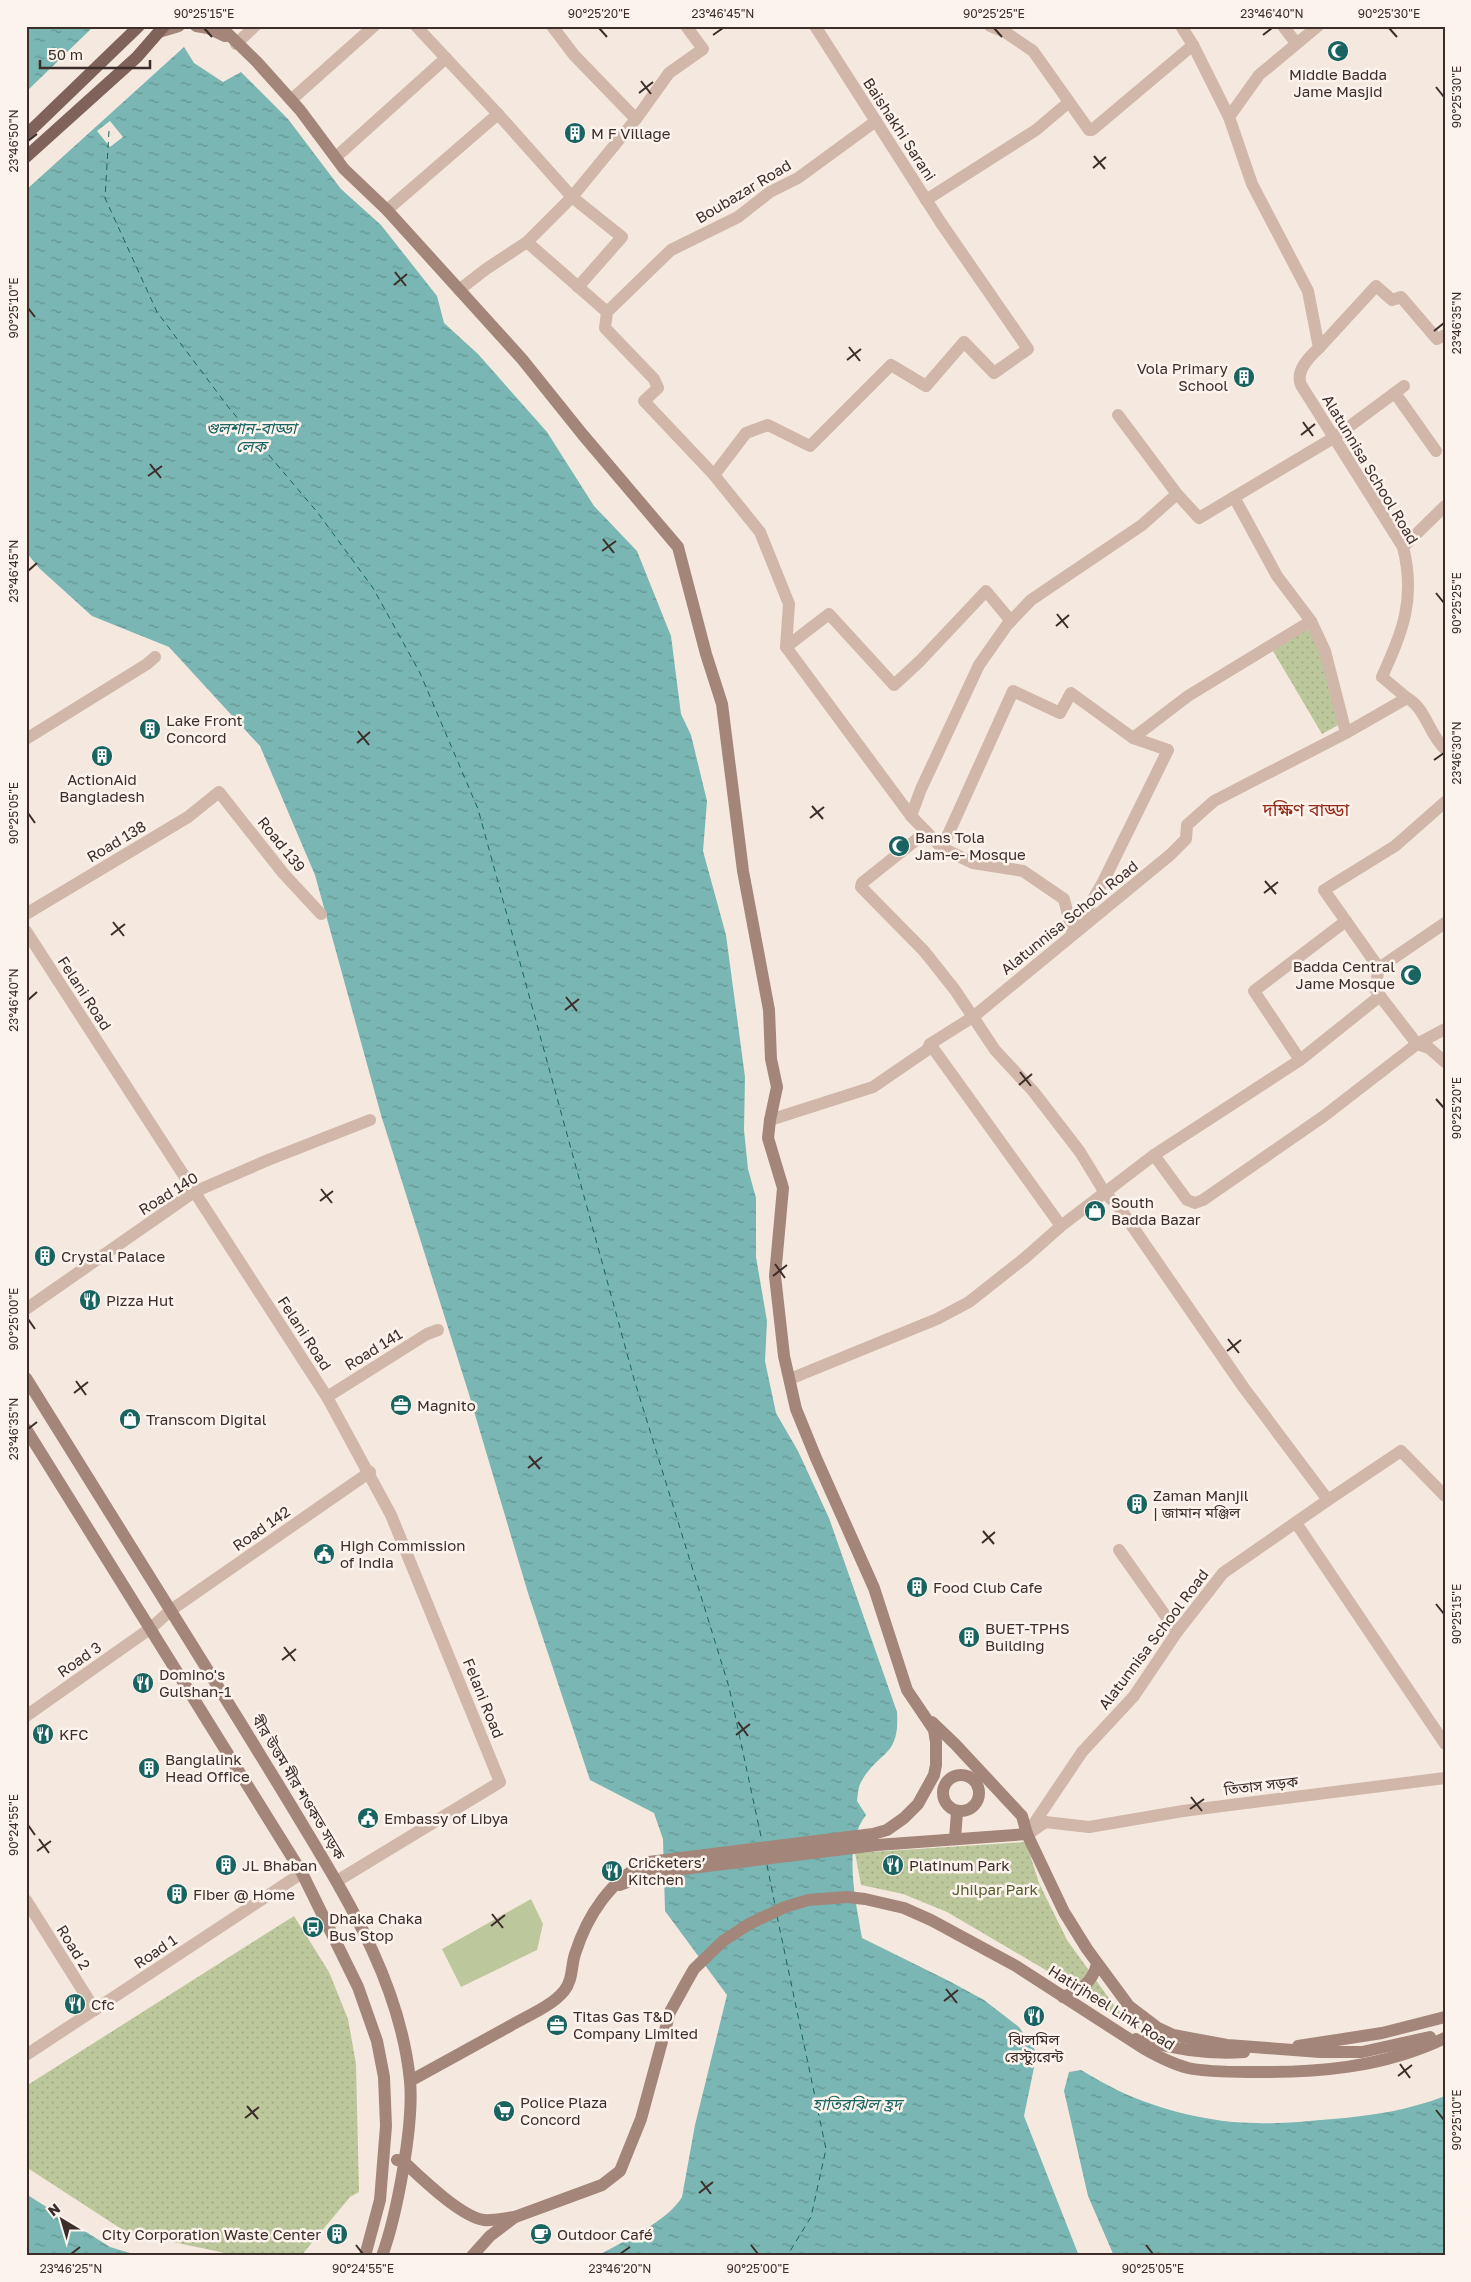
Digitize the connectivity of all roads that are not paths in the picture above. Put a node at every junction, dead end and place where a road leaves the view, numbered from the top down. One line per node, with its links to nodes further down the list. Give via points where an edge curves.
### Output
1 (140, 26): 26 (main road)
2 (179, 26): 15 (main road)
3 (196, 26): 16 (main road, via 208,28)
4 (220, 26): 16 (main road)
5 (255, 26): 16 (street)
6 (374, 26): 20 (street)
7 (416, 26): 19 (street)
8 (552, 26): 24 (street, via 574,55)
9 (686, 26): 24 (street, via 703,49 669,73)
10 (815, 26): 25 (street, Baishakhi Sarani)
11 (990, 26): 21 (street, via 1033,51)
12 (1181, 26): 18 (street)
13 (1283, 26): 17 (street)
14 (1318, 26): 17 (street)
15 (162, 29): 27 (main road, via 137,57)
16 (233, 41): 20 (main road)
17 (1296, 43): 23 (street, via 1259,75)
18 (1193, 45): 21 (street, via 1094,129 1089,130); 23 (street)
19 (446, 58): 22 (street); 28 (street)
20 (291, 100): 28 (main road)
21 (1069, 102): 30 (street, via 1036,130)
22 (498, 114): 29 (street); 31 (street)
23 (1228, 117): 37 (street, via 1252,184 1308,291)
24 (636, 119): 29 (street)
25 (876, 122): 30 (street, Baishakhi Sarani); 35 (street, Boubazar Road, via 738,217 671,250)
26 (26, 135)
27 (26, 157)
28 (336, 158): 31 (main road)
29 (572, 197): 32 (street); 33 (street, via 622,237)
30 (926, 200): 41 (street, Baishakhi Sarani, via 1028,348 994,374 964,342 926,386 891,365 810,446 768,425 746,433)
31 (387, 210): 34 (main road)
32 (527, 242): 33 (street); 34 (street)
33 (578, 286): 35 (street)
34 (459, 290): 75 (main road, via 522,359 678,547 722,704 743,871 767,1001 771,1059 777,1087)
35 (607, 312): 41 (street, via 605,328 654,379 658,388 644,401)
36 (1445, 335): 37 (street, via 1437,339 1401,298 1392,300 1376,286)
37 (1319, 348): 39 (street, Alatunnisa School Road, via 1310,356 1298,378)
38 (1118, 415): 42 (street)
39 (1335, 437): 40 (street, via 1400,389); 43 (street); 45 (street, Alatunnisa School Road)
40 (1436, 451)
41 (714, 475): 48 (street, via 760,532 789,604)
42 (1177, 494): 43 (street, via 1199,518); 46 (street, via 1142,525 1031,600)
43 (1234, 497): 47 (street, via 1277,576)
44 (1445, 506): 45 (street)
45 (1403, 547): 50 (street, Alatunnisa School Road, via 1409,571 1408,603 1382,677)
46 (1011, 620): 48 (street, via 986,591 894,685 828,614); 57 (street, via 979,665 924,780)
47 (1311, 621): 51 (street, via 1325,650); 52 (street, via 1188,696)
48 (786, 647): 57 (street)
49 (155, 657): 53 (street)
50 (1407, 698): 51 (street, Alatunnisa School Road); 54 (street, via 1414,702 1436,741)
51 (1346, 733): 65 (street, Alatunnisa School Road, via 1214,801 1188,825 1186,839 1170,855)
52 (1133, 738): 59 (street, via 1071,693 1060,713 1014,691); 65 (street, via 1168,750 1103,882)
53 (26, 739)
54 (1445, 749)
55 (220, 792): 60 (street, Road 138, via 188,817); 61 (street, Road 139, via 283,873)
56 (1445, 802): 62 (street, via 1395,846 1324,890)
57 (911, 816): 58 (street)
58 (926, 832): 59 (street); 68 (street, via 861,887 924,951)
59 (942, 848): 65 (street, via 973,863 1023,871 1064,899)
60 (26, 914)
61 (322, 914)
62 (1346, 922): 66 (street); 72 (street, via 1254,991)
63 (1445, 923): 66 (street)
64 (26, 931): 77 (street, Felani Road)
65 (1073, 934): 68 (street, Alatunnisa School Road)
66 (1378, 968): 67 (street, via 1376,989)
67 (1380, 996): 71 (street); 72 (street)
68 (972, 1017): 70 (street, Alatunnisa School Road); 78 (street, via 995,1050 1033,1091 1080,1152)
69 (1445, 1029): 71 (street)
70 (930, 1044): 75 (street, Alatunnisa School Road, via 873,1087); 79 (street)
71 (1417, 1044): 73 (street, via 1429,1048); 76 (street, via 1324,1116 1203,1200 1195,1203 1187,1200)
72 (1300, 1060): 76 (street)
73 (1445, 1062)
74 (370, 1120): 77 (street, Road 140)
75 (770, 1120): 83 (main road, via 768,1138 783,1188 775,1276 780,1330)
76 (1154, 1155): 78 (street)
77 (194, 1192): 80 (street, Road 140); 84 (street, Felani Road)
78 (1106, 1192): 79 (street); 88 (street, via 1120,1207 1244,1388)
79 (1061, 1226): 83 (street, via 961,1306 937,1319)
80 (26, 1310)
81 (438, 1330): 84 (street, Road 141)
82 (26, 1378): 91 (main road, বীর উত্তম মীর শওকত সড়ক)
83 (790, 1379): 94 (main road, via 796,1408 874,1588 907,1690)
84 (327, 1397): 86 (street, Felani Road)
85 (26, 1429): 92 (main road)
86 (370, 1472): 91 (street, Road 142); 106 (street, Felani Road, via 391,1515 500,1782)
87 (1445, 1496): 88 (street, Alatunnisa School Road, via 1401,1451)
88 (1328, 1500): 89 (street, Alatunnisa School Road)
89 (1296, 1523): 93 (street, Alatunnisa School Road, via 1223,1573); 96 (street)
90 (1119, 1550): 93 (street)
91 (171, 1610): 92 (street, Road 142); 106 (main road, বীর উত্তম মীর শওকত সড়ক)
92 (151, 1628): 95 (street, Road 3); 105 (main road)
93 (1177, 1632): 102 (street, Alatunnisa School Road, via 1134,1696 1082,1752)
94 (921, 1712): 98 (main road, via 955,1744); 99 (main road, via 934,1730 936,1742 936,1764)
95 (26, 1716)
96 (1445, 1744)
97 (1445, 1778): 102 (street, তিতাস সড়ক, via 1183,1811 1089,1827 1045,1822)
98 (980, 1779): 100 (main road, via 964,1773 947,1780); 101 (main road, via 974,1806); 102 (main road, via 1022,1816)
99 (930, 1783): 100 (main road); 104 (main road, via 918,1804)
100 (942, 1788): 101 (main road, via 948,1807)
101 (957, 1812): 103 (main road)
102 (1027, 1834): 103 (main road); 108 (main road, via 1064,1912)
103 (955, 1840): 104 (main road)
104 (879, 1841): 117 (main road, via 632,1869 595,1910 582,1933 570,1980 559,1996)
105 (302, 1873): 110 (street, Road 1); 118 (main road, via 358,1987 378,2041 384,2077)
106 (337, 1881): 117 (main road, বীর উত্তম মীর শওকত সড়ক, via 385,1979)
107 (26, 1900): 110 (street, Road 2)
108 (1097, 1964): 109 (main road, via 1090,1982); 115 (main road, via 1129,2006 1158,2028 1199,2040)
109 (1063, 1998): 113 (main road, Hatirjheel Link Road); 120 (main road, Hatirjheel Link Road, via 1016,1966 904,1908 865,1898 838,1897 808,1900 768,1914 723,1942 694,1969 670,2012 641,2119 620,2171 602,2185)
110 (95, 2010): 116 (street, Road 1)
111 (1445, 2016): 115 (main road, via 1382,2033)
112 (1445, 2033): 115 (main road, via 1362,2052)
113 (1124, 2036): 114 (main road, Hatirjheel Link Road, via 1181,2066 1257,2072 1309,2071 1382,2062); 115 (main road, via 1208,2053)
114 (1445, 2038)
115 (1283, 2050)
116 (26, 2055)
117 (410, 2081): 119 (main road, বীর উত্তম মীর শওকত সড়ক)
118 (384, 2158): 119 (main road); 121 (main road, via 380,2200)
119 (403, 2161): 120 (main road, via 434,2189 474,2217 484,2220); 122 (main road, বীর উত্তম মীর শওকত সড়ক)
120 (514, 2217): 123 (main road)
121 (365, 2256)
122 (382, 2256)
123 (472, 2256)

